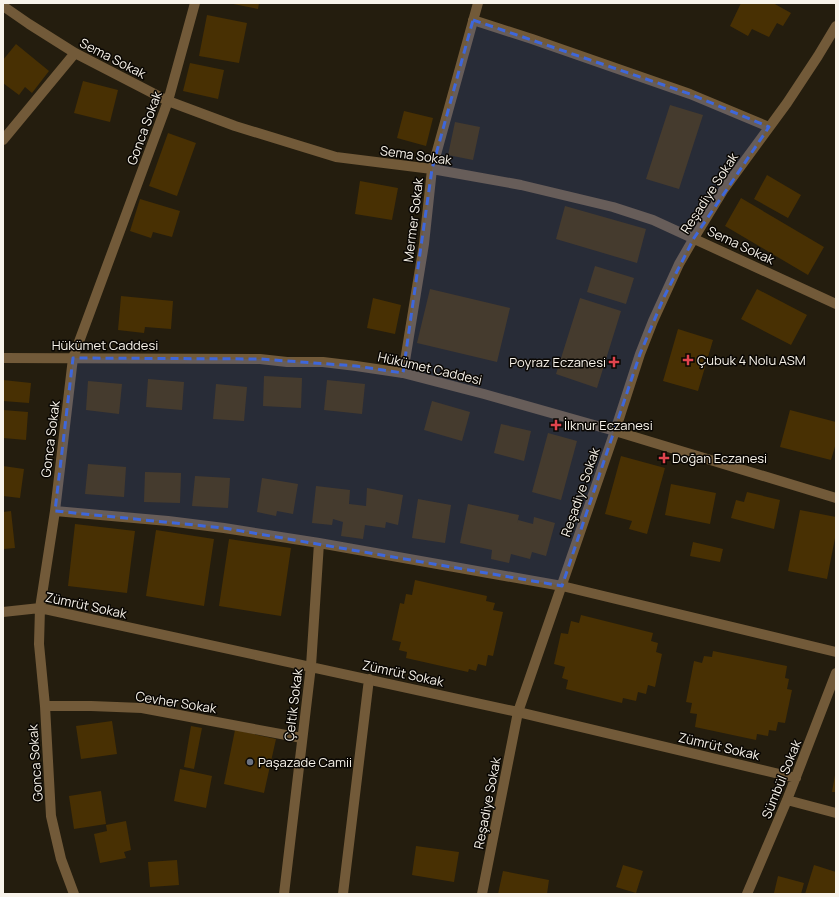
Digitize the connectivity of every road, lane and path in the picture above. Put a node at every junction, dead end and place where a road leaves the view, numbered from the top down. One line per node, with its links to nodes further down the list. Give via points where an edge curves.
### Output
1 (195, 3): 7 (street, Gonca Sokak)
2 (478, 3): 4 (street, Mermer Sokak)
3 (3, 6): 6 (street, Sema Sokak)
4 (473, 20): 8 (street, via 690,94); 10 (street, Mermer Sokak)
5 (836, 26): 8 (street, Reşadiye Sokak)
6 (75, 54): 7 (street, Sema Sokak); 9 (street)
7 (168, 101): 10 (street, Sema Sokak, via 235,126 336,157); 14 (street, Gonca Sokak)
8 (769, 127): 11 (street, Reşadiye Sokak, via 724,189)
9 (3, 140)
10 (432, 169): 11 (street, Sema Sokak, via 521,185 613,207 653,220); 15 (street, Mermer Sokak, via 424,244)
11 (694, 238): 12 (street, Sema Sokak); 16 (street, Reşadiye Sokak, via 653,321)
12 (836, 304)
13 (3, 358): 14 (street, Hükümet Caddesi)
14 (73, 358): 15 (street, Hükümet Caddesi, via 260,359 324,362); 18 (street, Gonca Sokak)
15 (403, 373): 16 (street, Hükümet Caddesi)
16 (615, 431): 17 (street, Hükümet Caddesi); 20 (street, Reşadiye Sokak)
17 (836, 498)
18 (55, 511): 19 (street, via 168,521); 21 (street, Gonca Sokak)
19 (319, 543): 20 (street); 24 (street, Çeltik Sokak)
20 (562, 586): 23 (street); 28 (street, Reşadiye Sokak)
21 (40, 608): 22 (street, Zümrüt Sokak); 24 (street, Zümrüt Sokak); 27 (street, Gonca Sokak, via 39,644)
22 (3, 612)
23 (836, 652)
24 (311, 666): 26 (street, Zümrüt Sokak); 29 (street, Çeltik Sokak)
25 (836, 674): 30 (street, Sümbül Sokak)
26 (369, 679): 28 (street, Zümrüt Sokak); 35 (street)
27 (45, 706): 29 (street, Cevher Sokak, via 142,708); 33 (street, Gonca Sokak, via 51,816 61,859)
28 (518, 712): 30 (street, Zümrüt Sokak); 36 (street, Reşadiye Sokak)
29 (302, 738): 34 (street, Çeltik Sokak)
30 (796, 778): 31 (street, Sümbül Sokak)
31 (787, 800): 32 (street); 37 (street, Sümbül Sokak)
32 (836, 813)
33 (74, 894)
34 (284, 894)
35 (343, 894)
36 (482, 894)
37 (747, 894)

